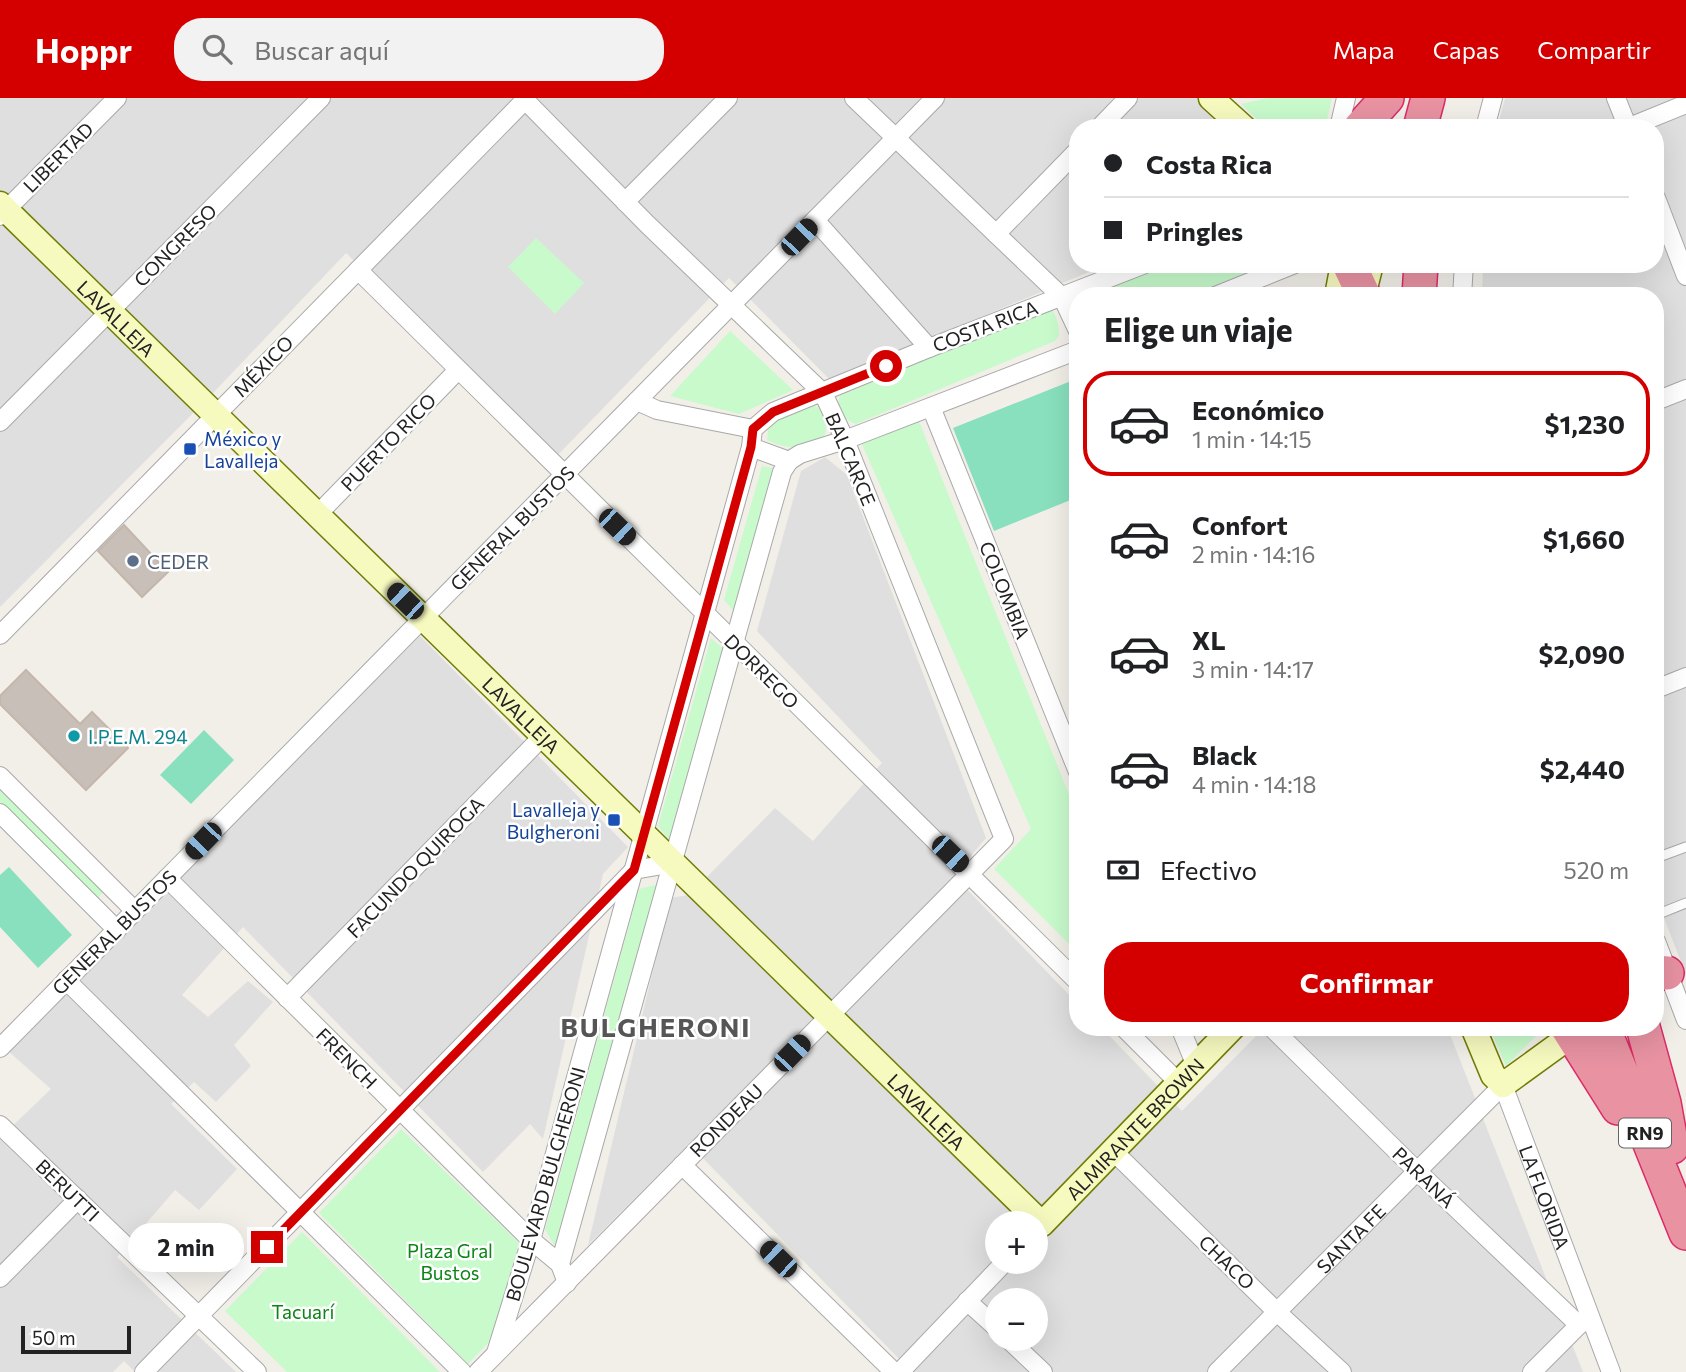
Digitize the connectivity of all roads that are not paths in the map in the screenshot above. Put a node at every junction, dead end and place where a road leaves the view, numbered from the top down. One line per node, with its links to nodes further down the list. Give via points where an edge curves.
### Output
1 (117, 98): 28 (street, LIBERTAD)
2 (321, 98): 41 (street, CONGRESO)
3 (728, 98): 27 (street)
4 (854, 98): 25 (street)
5 (935, 98): 25 (street, GENERAL BUSTOS)
6 (1128, 98): 16 (street)
7 (1346, 98): 18 (street)
8 (1387, 98): 19 (highway)
9 (1428, 98): 20 (highway)
10 (1451, 98): 21 (highway)
11 (1493, 98): 22 (street)
12 (1616, 98): 23 (street)
13 (525, 99): 27 (street, BALCARCE); 32 (street, MÉXICO)
14 (1217, 99): 17 (street)
15 (1686, 104): 24 (street)
16 (1108, 119)
17 (1236, 119)
18 (1341, 119)
19 (1368, 119)
20 (1422, 119)
21 (1445, 119)
22 (1487, 119)
23 (1624, 119)
24 (1650, 119)
25 (896, 138): 30 (street, GENERAL BUSTOS); 31 (street)
26 (1069, 158): 31 (street)
27 (625, 202): 40 (street, BALCARCE)
28 (2, 210): 41 (street, LAVALLEJA)
29 (1664, 219): 35 (street)
30 (815, 220): 40 (street, GENERAL BUSTOS); 43 (street)
31 (996, 234): 39 (street)
32 (358, 270): 45 (street, DORREGO); 51 (street, MÉXICO)
33 (1122, 273): 36 (street, COSTA RICA)
34 (1272, 273): 37 (street)
35 (1686, 276)
36 (1087, 287)
37 (1238, 287)
38 (1069, 294): 39 (street, COSTA RICA)
39 (1062, 297): 42 (street); 43 (street, COSTA RICA)
40 (733, 305): 47 (street, BALCARCE); 49 (street, GENERAL BUSTOS)
41 (110, 312): 51 (street, LAVALLEJA); 52 (street, CONGRESO)
42 (1069, 312)
43 (929, 348): 47 (street, COSTA RICA)
44 (1069, 353): 50 (street)
45 (458, 370): 56 (street, DORREGO); 57 (street, PUERTO RICO)
46 (1686, 389): 48 (street)
47 (823, 393): 53 (street, COSTA RICA, via 773,412); 54 (street, BALCARCE)
48 (1664, 398)
49 (637, 401): 53 (street); 56 (street, GENERAL BUSTOS)
50 (931, 407): 54 (street); 65 (street, COLOMBIA)
51 (215, 415): 57 (street, LAVALLEJA); 60 (street, MÉXICO)
52 (0, 422)
53 (752, 438): 55 (street); 58 (street, BOULEVARD BULGHERONI)
54 (845, 440): 55 (street); 69 (street, BALCARCE)
55 (789, 461): 61 (street, BOULEVARD BULGHERONI, via 782,472)
56 (564, 475): 58 (street, DORREGO); 59 (street, GENERAL BUSTOS)
57 (317, 515): 59 (street, LAVALLEJA)
58 (705, 614): 61 (street, DORREGO); 68 (street, BOULEVARD BULGHERONI)
59 (423, 618): 64 (street, LAVALLEJA); 75 (street, GENERAL BUSTOS)
60 (0, 635)
61 (735, 644): 72 (street, BOULEVARD BULGHERONI); 74 (street, DORREGO)
62 (1686, 677): 63 (street)
63 (1664, 686)
64 (543, 736): 68 (street, LAVALLEJA); 83 (street, FACUNDO QUIROGA)
65 (1069, 750)
66 (0, 776): 77 (street)
67 (0, 813): 79 (street)
68 (644, 835): 72 (street, LAVALLEJA); 73 (street, BOULEVARD BULGHERONI)
69 (1004, 838): 74 (street, RONDEAU)
70 (1686, 847): 71 (lane)
71 (1664, 856)
72 (674, 863): 73 (street); 84 (street, LAVALLEJA); 113 (street, BOULEVARD BULGHERONI)
73 (634, 870): 100 (street); 112 (street, BOULEVARD BULGHERONI)
74 (969, 873): 80 (street, DORREGO); 84 (street, RONDEAU)
75 (167, 878): 77 (street, GENERAL BUSTOS); 83 (street, FRENCH)
76 (1686, 903): 78 (lane)
77 (135, 911): 79 (street, GENERAL BUSTOS)
78 (1664, 912)
79 (117, 930): 82 (street, GENERAL BUSTOS)
80 (1069, 973)
81 (1666, 974): 85 (street)
82 (66, 980): 97 (street, GENERAL BUSTOS); 109 (street)
83 (287, 998): 100 (street, FRENCH)
84 (829, 1016): 104 (street, RONDEAU); 108 (street, LAVALLEJA)
85 (1686, 1020)
86 (1135, 1036): 98 (street)
87 (1181, 1036): 98 (street)
88 (1224, 1036): 98 (street, ALMIRANTE BROWN)
89 (1280, 1036): 105 (street, PARANÁ)
90 (1477, 1036): 99 (street, LA FLORIDA, via 1493,1075)
91 (1488, 1036): 99 (street)
92 (1566, 1036): 99 (street)
93 (1571, 1036): 106 (highway, RN9, via 1634,1137)
94 (1615, 1036): 106 (highway, RN9)
95 (1616, 1036): 102 (highway, RN9)
96 (1645, 1036): 102 (highway, RN9)
97 (0, 1048)
98 (1187, 1074): 103 (street, ALMIRANTE BROWN)
99 (1503, 1086): 105 (street, SANTA FE); 121 (street, LA FLORIDA)
100 (400, 1110): 109 (street); 112 (street, FRENCH)
101 (0, 1125): 107 (street, BERUTTI)
102 (1672, 1147): 106 (highway, RN9)
103 (1113, 1151): 110 (street, ALMIRANTE BROWN); 118 (street, CHACO)
104 (682, 1165): 116 (street, RONDEAU); 128 (street)
105 (1418, 1172): 118 (street, SANTA FE); 121 (street, PARANÁ)
106 (1679, 1189): 111 (highway, RN9)
107 (78, 1199): 115 (street); 119 (street, BERUTTI)
108 (1023, 1211)
109 (301, 1212): 119 (street); 126 (street)
110 (1048, 1218)
111 (1686, 1233)
112 (531, 1240): 113 (street, FRENCH); 123 (street, BOULEVARD BULGHERONI)
113 (560, 1265): 116 (street, BOULEVARD BULGHERONI)
114 (993, 1274): 117 (street)
115 (0, 1278)
116 (568, 1283): 123 (street, RONDEAU)
117 (967, 1301): 120 (street); 129 (street)
118 (1277, 1312): 131 (street, SANTA FE); 132 (street, CHACO)
119 (199, 1316): 124 (street); 125 (street, BERUTTI)
120 (985, 1317)
121 (1584, 1320): 133 (street); 134 (street, LA FLORIDA)
122 (1021, 1351): 130 (street)
123 (495, 1355): 127 (street, RONDEAU)
124 (144, 1372)
125 (257, 1372)
126 (462, 1372)
127 (478, 1372)
128 (894, 1372)
129 (900, 1372)
130 (1043, 1372)
131 (1217, 1372)
132 (1342, 1372)
133 (1532, 1372)
134 (1611, 1372)

